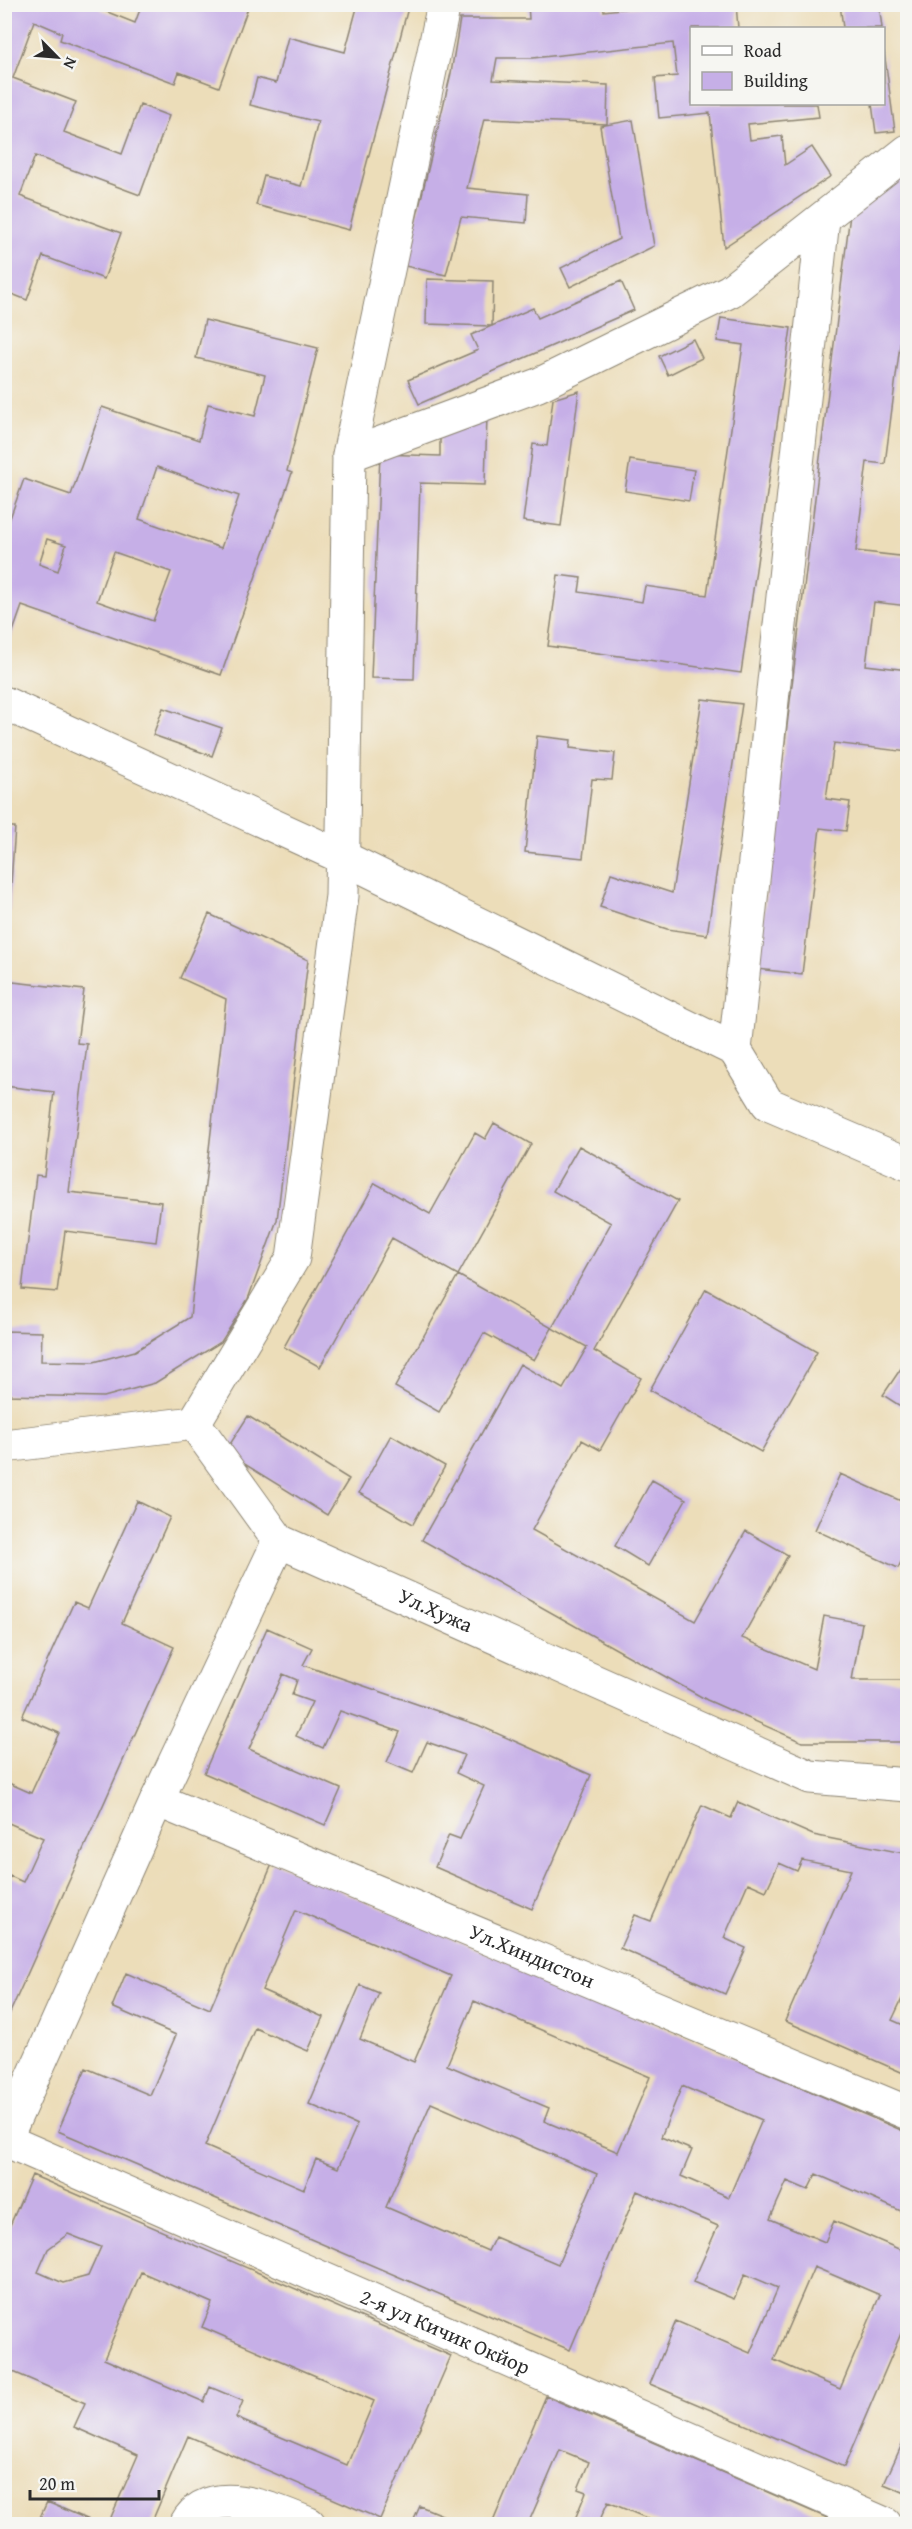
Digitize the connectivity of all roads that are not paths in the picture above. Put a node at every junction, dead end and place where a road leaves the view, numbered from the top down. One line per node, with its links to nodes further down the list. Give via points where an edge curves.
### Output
1 (444, 4): 4 (street)
2 (908, 151): 3 (street)
3 (822, 219): 4 (street, via 730,291 538,385); 7 (street)
4 (349, 455): 6 (street)
5 (4, 703): 6 (street)
6 (342, 857): 7 (street); 9 (street, via 342,896 293,1258)
7 (735, 1050): 8 (street, via 768,1104)
8 (908, 1164)
9 (194, 1423): 10 (street); 11 (street)
10 (4, 1446)
11 (279, 1541): 12 (street, Ул.Хужа, via 810,1777); 13 (street)
12 (908, 1785)
13 (157, 1800): 14 (street, Ул.Хиндистон); 15 (street)
14 (908, 2113)
15 (5, 2141): 18 (street, 2-я ул Кичик Окйор)
16 (186, 2524): 17 (street, via 214,2503 233,2500)
17 (309, 2524)
18 (885, 2524)

